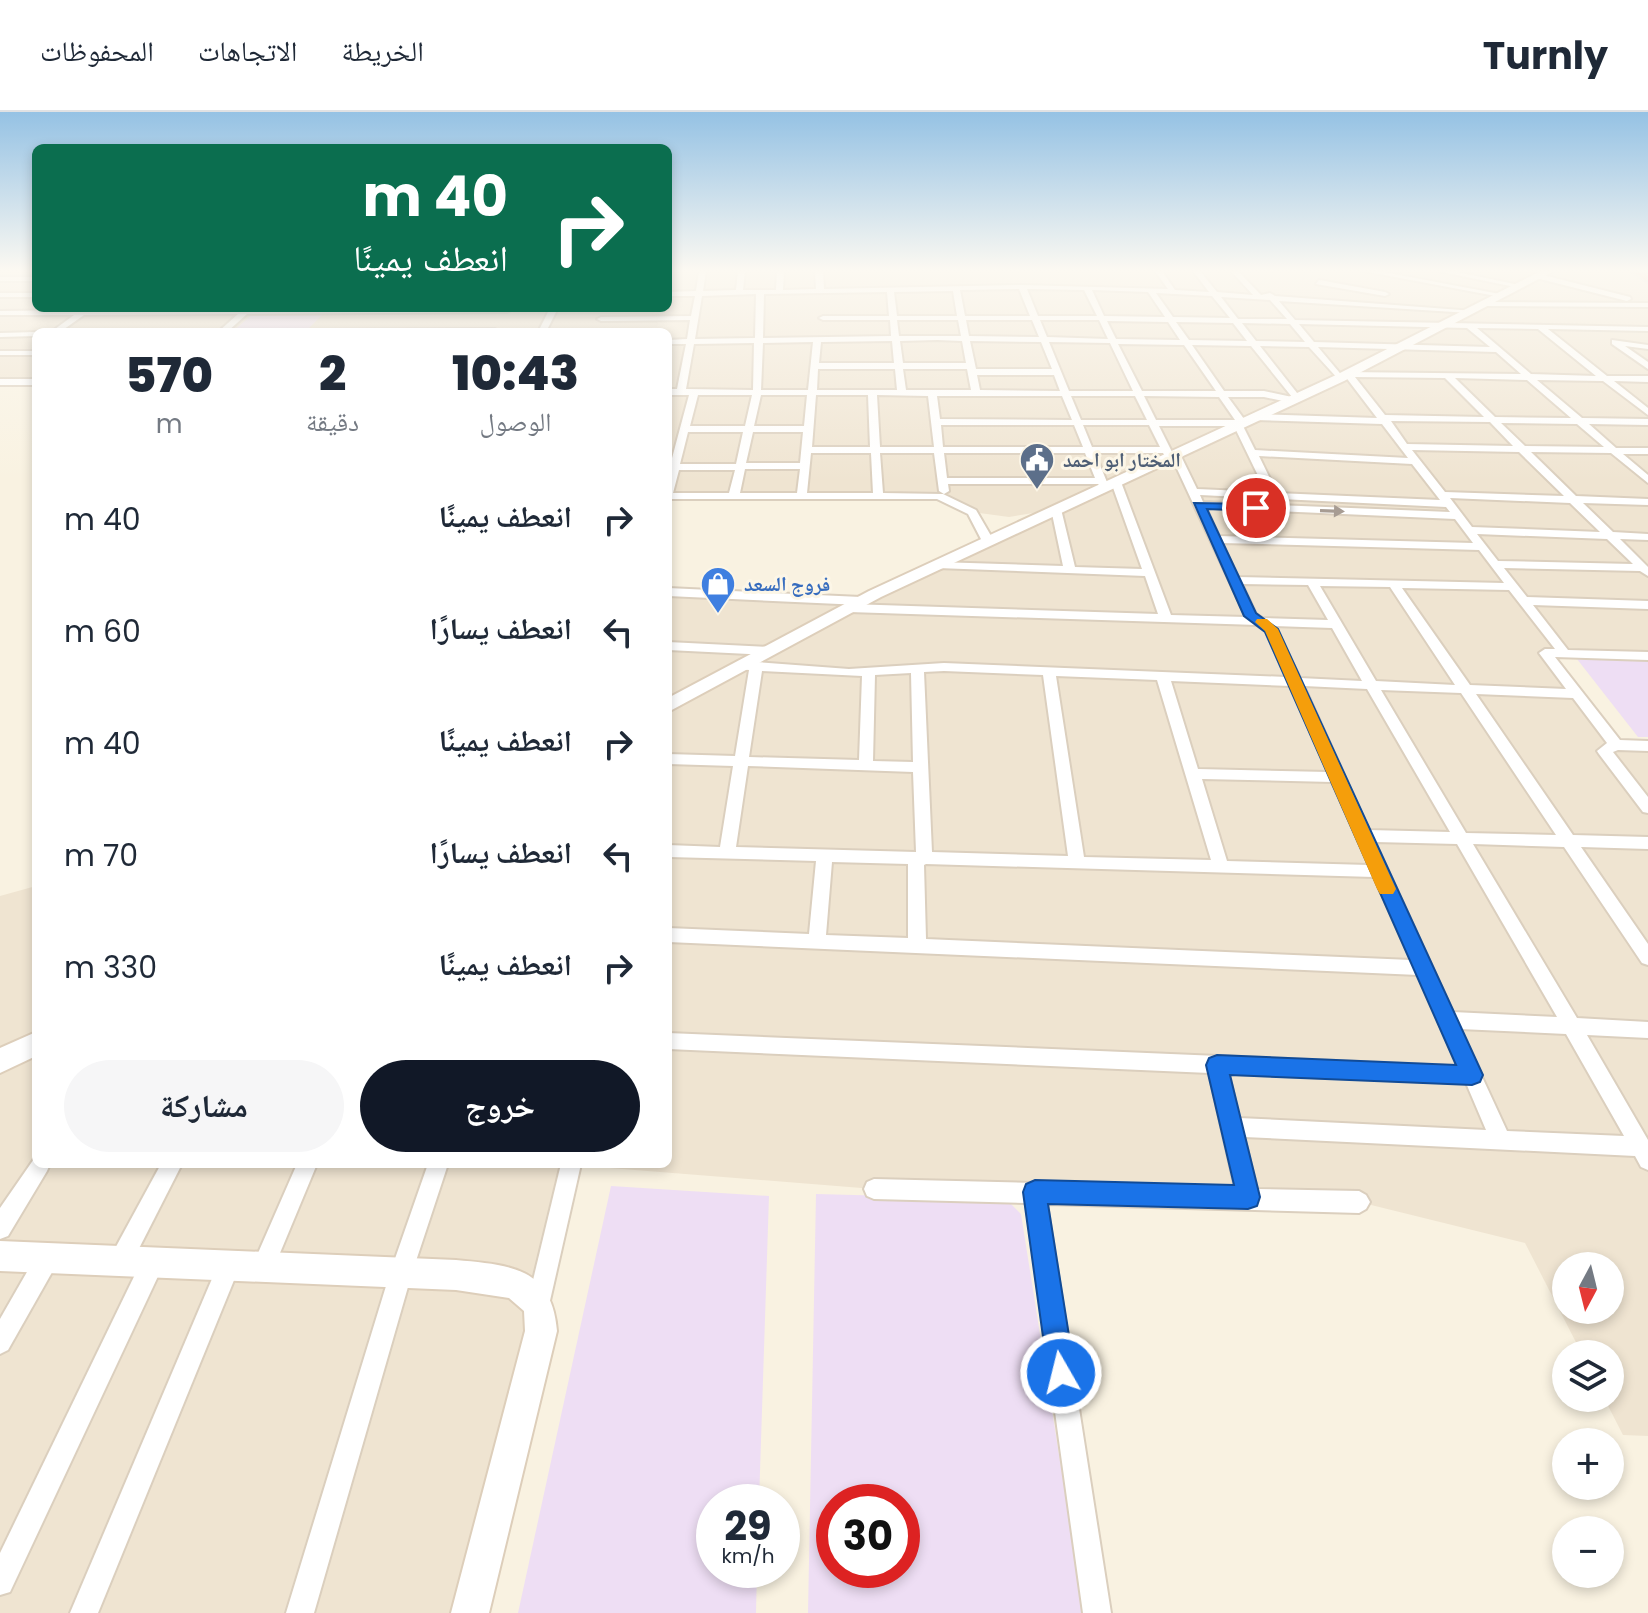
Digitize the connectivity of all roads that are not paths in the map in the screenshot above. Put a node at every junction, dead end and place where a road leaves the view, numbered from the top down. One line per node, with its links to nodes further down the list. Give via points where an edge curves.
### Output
1 (757, 341): 14 (street)
2 (760, 341): 37 (street)
3 (820, 341): 22 (street)
4 (896, 341): 23 (street)
5 (966, 341): 25 (street)
6 (1045, 341): 26 (street)
7 (1113, 341): 44 (street)
8 (1185, 341): 45 (street)
9 (1188, 341): 15 (street)
10 (1412, 341): 17 (main road)
11 (1489, 341): 19 (street)
12 (1557, 341): 30 (street)
13 (672, 342): 14 (street)
14 (690, 342): 35 (street)
15 (1253, 342): 16 (street); 46 (street)
16 (1311, 343): 17 (street); 27 (street)
17 (1400, 347): 19 (street); 27 (main road)
18 (1648, 347): 24 (street, via 1615,342)
19 (1497, 350): 29 (street)
20 (32, 352): 21 (street)
21 (0, 353)
22 (816, 366): 23 (street); 38 (street)
23 (899, 366): 25 (street); 40 (street)
24 (1648, 366)
25 (971, 369): 26 (street); 42 (street)
26 (1058, 372): 43 (street)
27 (1344, 376): 28 (street); 46 (main road); 48 (street)
28 (1448, 376): 29 (street); 49 (street)
29 (1528, 377): 30 (street); 50 (street)
30 (1604, 378): 31 (street); 47 (street)
31 (1648, 379)
32 (0, 382): 33 (street)
33 (32, 382)
34 (672, 392): 35 (street)
35 (681, 392): 36 (street)
36 (694, 392): 37 (street); 56 (street)
37 (757, 392): 38 (street); 57 (street)
38 (813, 392): 39 (street); 58 (street)
39 (872, 393): 40 (street); 62 (street)
40 (902, 393): 41 (street)
41 (932, 393): 42 (street); 51 (street)
42 (976, 393): 43 (street)
43 (1066, 393): 44 (street); 52 (street)
44 (1138, 394): 45 (street); 55 (street)
45 (1222, 394): 46 (street); 53 (street)
46 (1295, 399): 53 (main road)
47 (1648, 412)
48 (1385, 420): 49 (street); 53 (street); 59 (street)
49 (1493, 420): 50 (street); 60 (street)
50 (1579, 421): 54 (street); 65 (street)
51 (935, 422): 52 (street); 63 (street)
52 (1078, 422): 55 (street); 64 (street)
53 (1245, 422): 55 (street); 67 (street); 68 (main road)
54 (1648, 422)
55 (1153, 423): 68 (street)
56 (685, 429): 57 (street); 71 (street)
57 (749, 429): 58 (street); 72 (street)
58 (810, 429): 61 (street)
59 (1405, 447): 60 (street); 69 (street)
60 (1522, 449): 65 (street); 85 (street)
61 (808, 450): 62 (street); 70 (street)
62 (875, 450): 63 (street); 81 (street)
63 (938, 450): 64 (street); 75 (street)
64 (1089, 450): 68 (street); 76 (street)
65 (1614, 451): 66 (street); 74 (street)
66 (1648, 451)
67 (1252, 453): 69 (street); 78 (street)
68 (1170, 454): 76 (main road); 83 (street)
69 (1416, 461): 84 (street)
70 (806, 466): 72 (street); 80 (street)
71 (675, 467): 72 (street); 73 (street)
72 (741, 467): 79 (street)
73 (672, 479)
74 (1648, 480)
75 (943, 481): 76 (street); 82 (street)
76 (1107, 483): 87 (main road); 99 (street)
77 (672, 495): 79 (street)
78 (1273, 495): 83 (street); 84 (street)
79 (734, 496): 80 (street)
80 (802, 496): 81 (street)
81 (878, 496): 82 (street)
82 (945, 498): 93 (street, via 972,512)
83 (1196, 499): 88 (street, one-way to 88); 92 (street)
84 (1445, 499): 85 (street); 88 (street)
85 (1573, 499): 86 (street); 90 (street)
86 (1648, 502)
87 (1056, 509): 93 (main road); 97 (street)
88 (1457, 516): 89 (street)
89 (1469, 530): 90 (street); 94 (street)
90 (1610, 535): 91 (street); 98 (street)
91 (1648, 537)
92 (1214, 539): 94 (street); 100 (street)
93 (988, 541): 96 (main road)
94 (1482, 547): 95 (street)
95 (1495, 564): 98 (street); 103 (street)
96 (937, 565): 97 (street); 106 (main road)
97 (1070, 570): 99 (street)
98 (1645, 571)
99 (1149, 573): 108 (street)
100 (1234, 580): 101 (street); 109 (street, via 1251,616)
101 (1312, 582): 102 (street); 110 (street)
102 (1394, 584): 103 (street); 122 (street)
103 (1513, 587): 105 (street)
104 (672, 592): 106 (street)
105 (1524, 601): 107 (street); 113 (street)
106 (855, 605): 108 (street); 112 (main road)
107 (1648, 605)
108 (1166, 619): 109 (street)
109 (1263, 622): 110 (street); 120 (street)
110 (1336, 624): 121 (street)
111 (672, 646): 112 (street)
112 (770, 651): 115 (main road)
113 (1564, 653): 114 (street); 123 (street, via 1545,653)
114 (1648, 656)
115 (749, 666): 117 (street); 124 (main road); 128 (street)
116 (917, 668): 117 (street); 118 (street); 130 (street)
117 (869, 672): 129 (street)
118 (1049, 673): 119 (street); 142 (street)
119 (1163, 677): 120 (street); 131 (street)
120 (1294, 683): 121 (street); 132 (street)
121 (1371, 686): 122 (street); 135 (street)
122 (1466, 690): 123 (street); 136 (street)
123 (1577, 694): 125 (street)
124 (672, 703)
125 (1616, 745): 126 (street); 133 (street, via 1604,751)
126 (1648, 746)
127 (672, 759): 128 (street)
128 (741, 761): 129 (street); 139 (street)
129 (866, 766): 130 (street)
130 (921, 767): 141 (street)
131 (1192, 774): 132 (street); 143 (street)
132 (1335, 777): 134 (street)
133 (1648, 808)
134 (1363, 836): 135 (street); 144 (street)
135 (1459, 838): 136 (street); 151 (street)
136 (1569, 841): 137 (street); 148 (street)
137 (1648, 843)
138 (672, 851): 139 (street)
139 (727, 853): 140 (street)
140 (824, 856): 141 (street); 146 (street)
141 (920, 859): 142 (street); 147 (street)
142 (1077, 863): 143 (street)
143 (1221, 867): 144 (street)
144 (1379, 871): 149 (street)
145 (672, 935): 146 (street)
146 (817, 941): 147 (street)
147 (917, 946): 149 (street)
148 (1648, 958)
149 (1423, 968): 150 (street)
150 (1447, 1020): 151 (street); 157 (street)
151 (1574, 1027): 152 (street); 160 (street)
152 (1648, 1030)
153 (672, 1041): 156 (street)
154 (32, 1045): 155 (main road)
155 (0, 1061)
156 (1217, 1065): 157 (street); 158 (street)
157 (1472, 1075): 159 (street)
158 (1232, 1127): 159 (street); 168 (street)
159 (1501, 1140): 160 (street)
160 (1644, 1153)
161 (38, 1168): 170 (street)
162 (170, 1168): 173 (street)
163 (305, 1168): 176 (street)
164 (437, 1168): 177 (street)
165 (570, 1168): 178 (street)
166 (874, 1189): 167 (street)
167 (1035, 1192): 168 (street); 184 (street)
168 (1248, 1197): 169 (street)
169 (1359, 1202)
170 (0, 1228)
171 (0, 1256): 172 (main road)
172 (47, 1259): 173 (main road); 179 (street)
173 (120, 1262): 174 (main road)
174 (152, 1264): 175 (main road); 180 (street)
175 (228, 1268): 176 (main road); 181 (street)
176 (262, 1269): 177 (main road)
177 (401, 1273): 178 (main road, via 504,1281 527,1292); 182 (street)
178 (538, 1305): 183 (main road, via 536,1358)
179 (0, 1342)
180 (0, 1582)
181 (84, 1613)
182 (300, 1613)
183 (470, 1613)
184 (1097, 1613)

